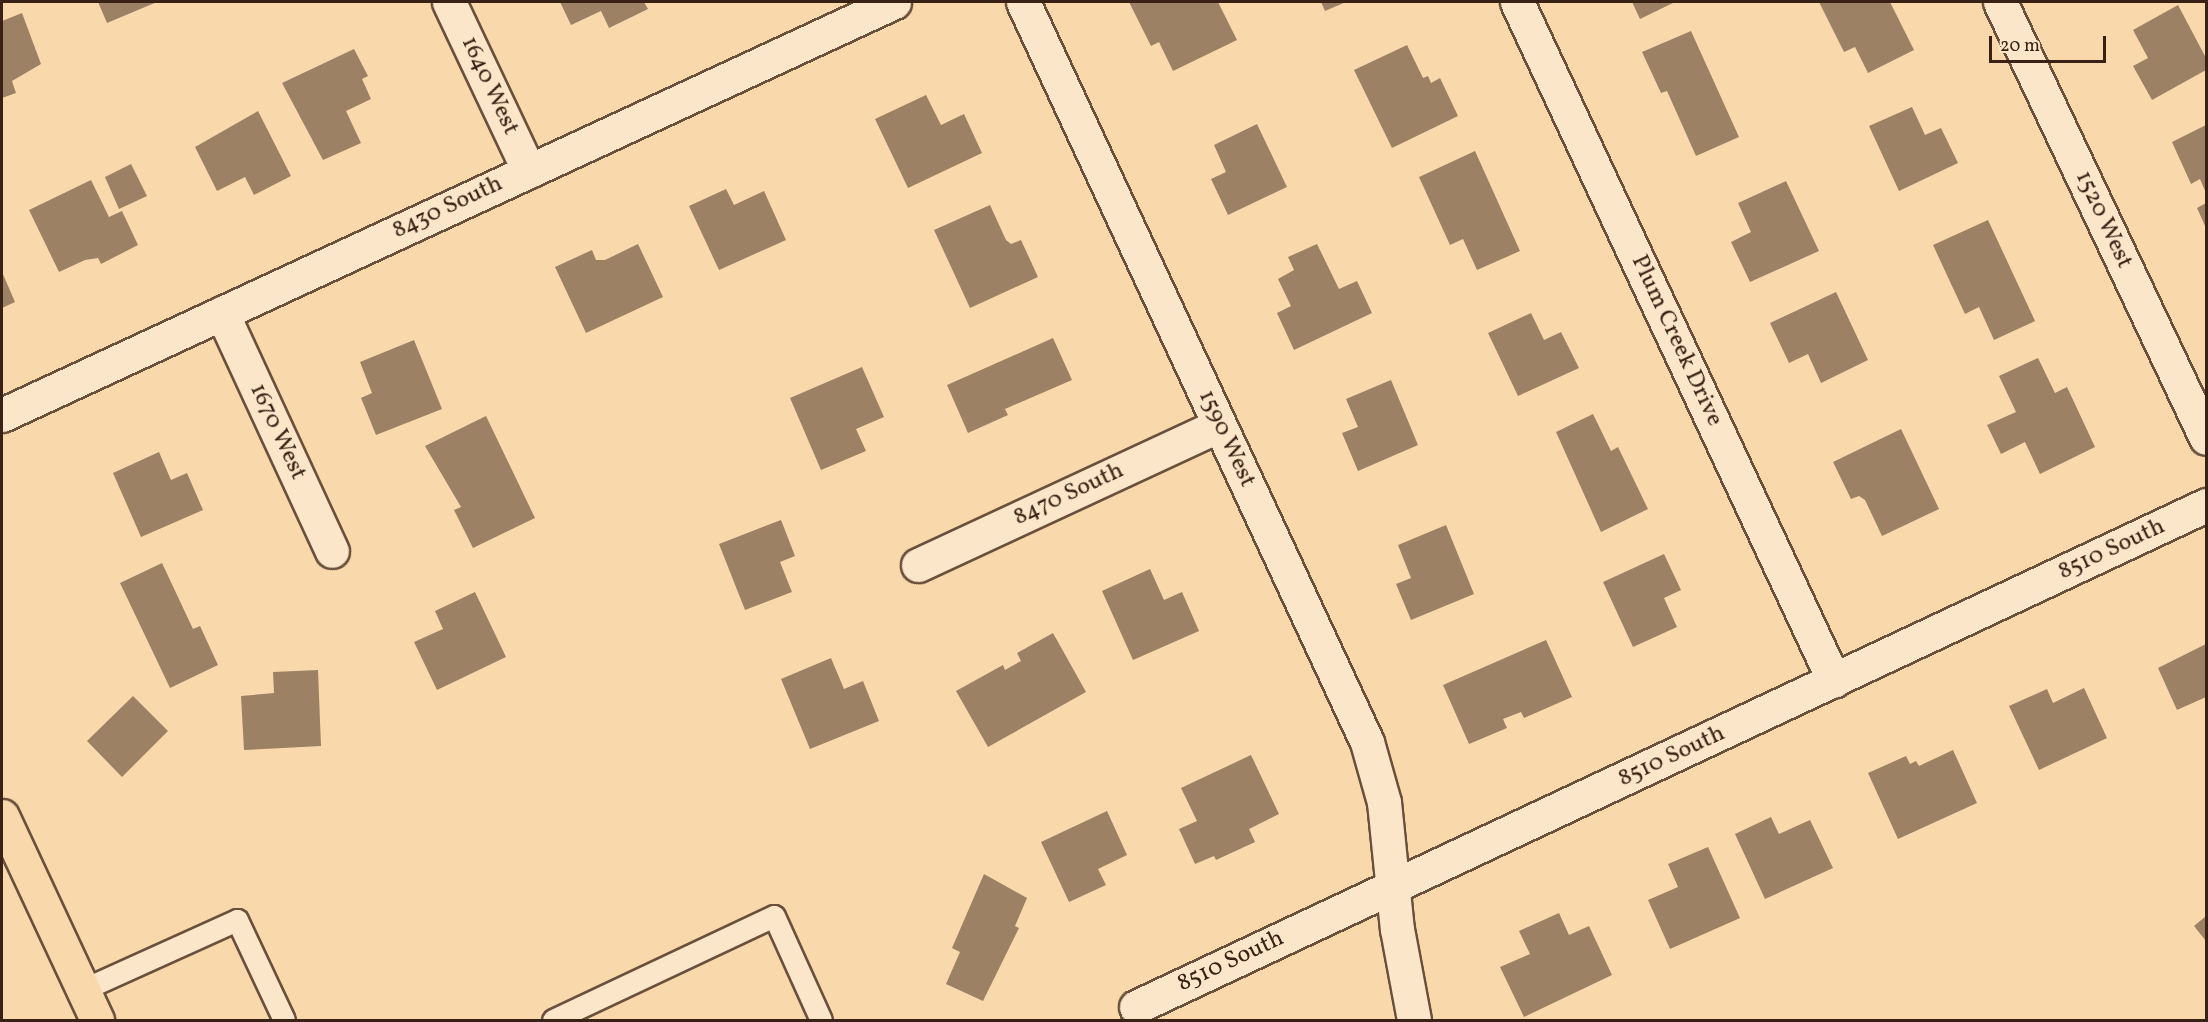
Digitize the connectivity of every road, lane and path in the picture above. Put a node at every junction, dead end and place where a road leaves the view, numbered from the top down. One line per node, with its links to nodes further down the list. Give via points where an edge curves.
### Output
1 (449, 2): 6 (street, 1640 West)
2 (894, 2): 6 (street, 8430 South)
3 (1023, 2): 9 (street, 1590 West)
4 (1517, 2): 14 (street, Plum Creek Drive)
5 (2000, 2): 10 (street, 1520 West)
6 (529, 171): 7 (street, 8430 South)
7 (222, 313): 8 (street, 8430 South); 12 (street, 1670 West)
8 (2, 415)
9 (1219, 425): 13 (street, 8470 South); 16 (street, 1590 West, via 1367,742 1384,802)
10 (2206, 438)
11 (2206, 505): 14 (street, 8510 South)
12 (332, 551)
13 (918, 565)
14 (1834, 681): 16 (street, 8510 South)
15 (2, 816): 17 (main road)
16 (1393, 886): 18 (street, 8510 South); 23 (street, 1590 West)
17 (82, 990): 19 (main road); 20 (lane, via 237,920)
18 (1136, 1007)
19 (97, 1020)
20 (284, 1020)
21 (553, 1020): 22 (lane, via 774,916)
22 (821, 1020)
23 (1414, 1020)

